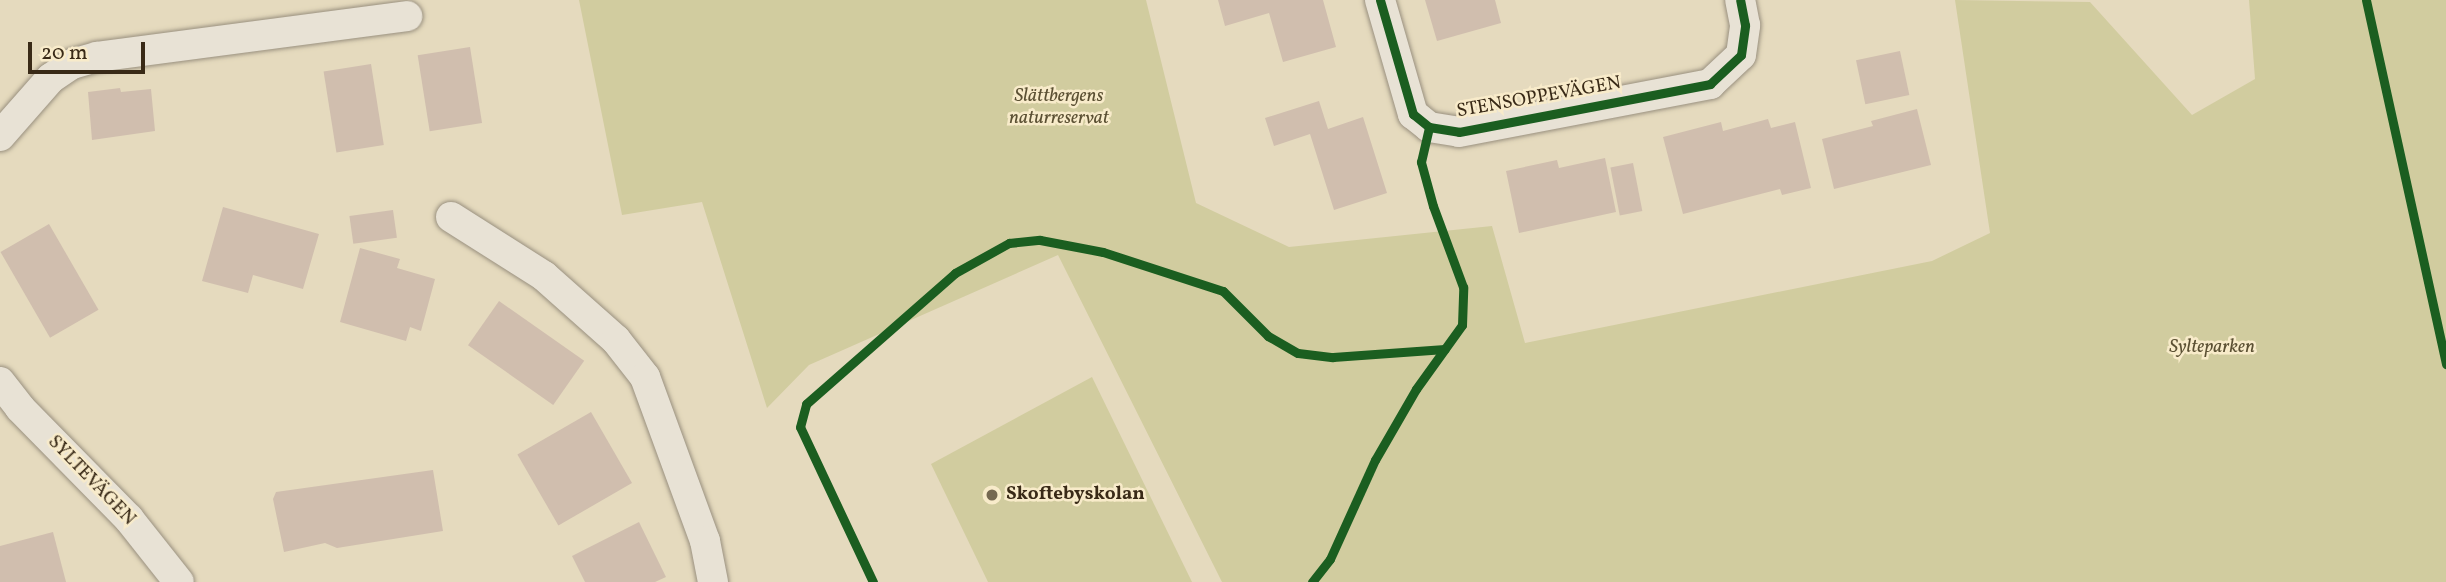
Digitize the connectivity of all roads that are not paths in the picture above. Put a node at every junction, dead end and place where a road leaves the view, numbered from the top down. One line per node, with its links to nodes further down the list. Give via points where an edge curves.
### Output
1 (1380, 0): 2 (street, STENSOPPEVÄGEN, via 1413,114 1429,127 1459,132 1710,84 1741,55 1745,24)
2 (1740, 0)
3 (407, 16): 4 (street, via 72,64 51,78)
4 (0, 136)
5 (451, 217): 8 (street, via 544,276 616,340 645,377 705,541)
6 (0, 383): 7 (street, SYLTEVÄGEN, via 129,519)
7 (179, 582)
8 (713, 582)

